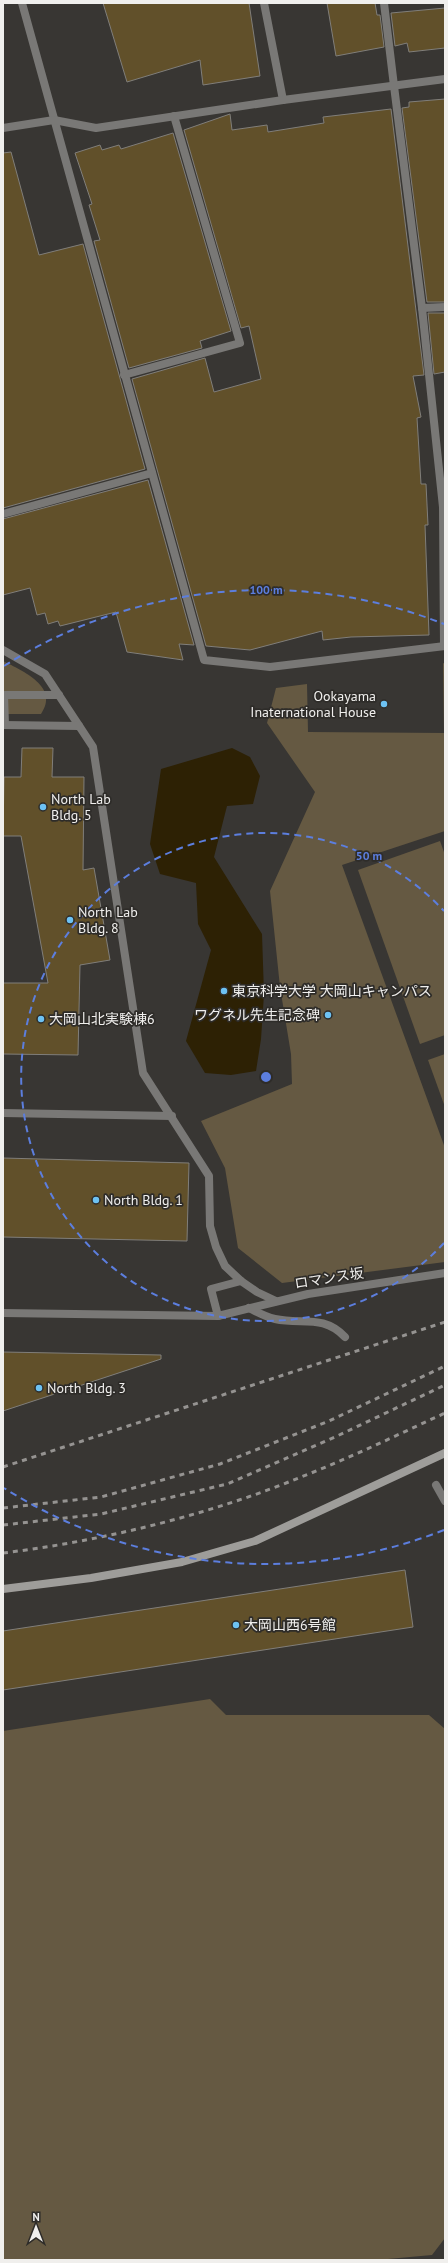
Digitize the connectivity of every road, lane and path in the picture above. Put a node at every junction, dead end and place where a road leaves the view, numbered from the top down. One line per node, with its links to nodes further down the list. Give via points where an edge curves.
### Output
1 (22, 3): 8 (street)
2 (264, 3): 6 (street)
3 (384, 3): 5 (street)
4 (445, 79): 5 (street)
5 (394, 86): 6 (street); 11 (street)
6 (283, 100): 7 (street)
7 (174, 116): 8 (street, via 96,128); 12 (street, via 240,343)
8 (54, 120): 9 (street); 12 (street)
9 (3, 128)
10 (445, 307): 11 (street)
11 (422, 308): 14 (street)
12 (124, 375): 13 (street)
13 (152, 473): 15 (street); 16 (street, via 204,660 270,668)
14 (444, 507): 16 (street)
15 (3, 514)
16 (444, 646)
17 (3, 650): 19 (street, via 45,674)
18 (4, 694): 19 (street); 20 (street)
19 (59, 695): 21 (street)
20 (4, 725): 21 (street)
21 (79, 726): 23 (street, via 93,747 96,757 143,1073)
22 (3, 1113): 23 (street)
23 (172, 1116): 25 (street, via 209,1176 210,1226 216,1247 225,1266)
24 (445, 1273): 26 (street, ロマンス坂)
25 (241, 1281): 26 (street); 29 (street, via 211,1289)
26 (276, 1301): 27 (street, ロマンス坂)
27 (249, 1308): 29 (street, ロマンス坂); 30 (street, via 275,1319 321,1322 336,1327)
28 (3, 1313): 29 (street, ロマンス坂)
29 (218, 1316)
30 (345, 1336)
31 (445, 1453): 34 (street, via 255,1542 182,1562 92,1578)
32 (436, 1485): 33 (street)
33 (445, 1500)
34 (3, 1589)

